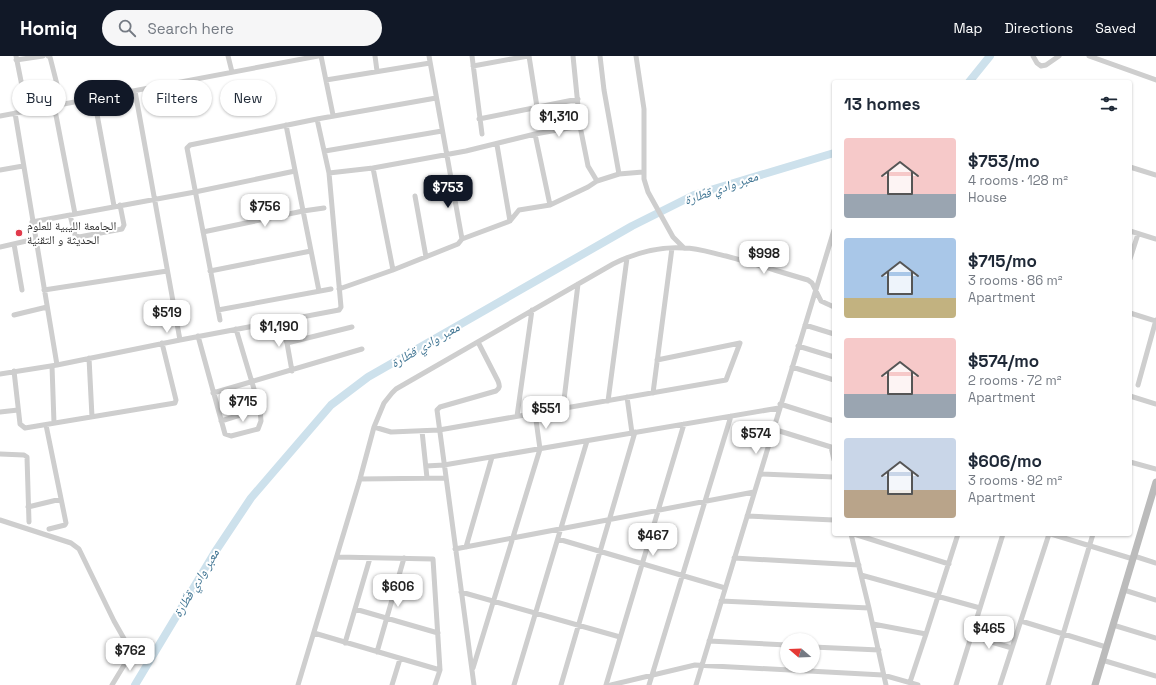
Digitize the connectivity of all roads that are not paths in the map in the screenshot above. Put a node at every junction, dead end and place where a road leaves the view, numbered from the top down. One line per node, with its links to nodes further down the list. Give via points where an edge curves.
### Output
1 (43, 56): 15 (street)
2 (48, 56): 21 (street)
3 (228, 56): 19 (street)
4 (319, 56): 19 (street); 22 (street)
5 (375, 56): 18 (street)
6 (429, 56): 16 (street)
7 (472, 56): 17 (street)
8 (529, 56): 17 (street); 27 (street)
9 (573, 56): 26 (street)
10 (600, 56): 51 (street)
11 (636, 56): 49 (street, via 644,109)
12 (1033, 56): 13 (street, via 1041,66)
13 (1059, 56)
14 (1089, 56): 23 (street)
15 (16, 58): 20 (street)
16 (430, 63): 18 (street); 25 (street)
17 (473, 66): 35 (street)
18 (377, 71): 22 (street)
19 (232, 72): 24 (street)
20 (21, 80)
21 (56, 80)
22 (326, 80): 29 (street)
23 (1156, 80)
24 (134, 91): 56 (street)
25 (436, 98): 29 (street); 38 (street)
26 (578, 99): 27 (street); 37 (street)
27 (537, 107): 35 (street)
28 (12, 114): 30 (street)
29 (333, 115): 34 (street)
30 (0, 116)
31 (15, 116): 44 (street)
32 (56, 116): 61 (street)
33 (98, 116): 58 (street)
34 (317, 119): 36 (street); 42 (street)
35 (479, 119): 39 (street)
36 (286, 125): 48 (street); 54 (street, via 190,144 187,148)
37 (580, 126): 40 (street); 53 (street, via 588,166)
38 (442, 131): 42 (street); 43 (street)
39 (482, 134)
40 (535, 134): 41 (street); 57 (street)
41 (497, 145): 43 (street); 62 (street)
42 (325, 151): 50 (street)
43 (446, 155): 45 (street); 70 (street)
44 (23, 166): 47 (street); 63 (street)
45 (373, 168): 50 (street); 81 (street)
46 (1132, 168): 52 (street)
47 (0, 170)
48 (296, 171): 54 (street); 60 (street)
49 (643, 172): 51 (street); 67 (street, via 645,185)
50 (329, 174): 86 (street)
51 (619, 174): 53 (street)
52 (1156, 175)
53 (597, 181): 57 (street)
54 (195, 192): 56 (street); 64 (street)
55 (415, 196): 79 (street)
56 (154, 199): 58 (street); 82 (street)
57 (550, 205): 62 (street, via 519,210)
58 (117, 206): 61 (street); 61 (street, via 124,225 122,229 79,236 76,235)
59 (324, 208): 60 (street)
60 (304, 211): 64 (street); 77 (street)
61 (73, 214): 63 (street)
62 (510, 221): 70 (street)
63 (32, 222): 69 (street)
64 (203, 232): 83 (street)
65 (1132, 232): 66 (street)
66 (1138, 234): 71 (street); 78 (street)
67 (673, 237): 74 (street); 76 (street)
68 (832, 237): 90 (street)
69 (35, 239): 72 (street); 88 (street)
70 (462, 239): 79 (street, via 458,244)
71 (1156, 239)
72 (14, 244): 73 (street); 87 (street)
73 (0, 247)
74 (666, 248): 75 (street); 80 (street)
75 (672, 248): 76 (street); 113 (street)
76 (684, 248): 90 (street, via 741,260 808,280 812,282)
77 (311, 251): 83 (street); 89 (street)
78 (1132, 253)
79 (426, 257): 81 (street)
80 (626, 258): 84 (street); 126 (street)
81 (393, 270): 86 (street)
82 (167, 271): 88 (street); 105 (street)
83 (210, 271): 93 (street)
84 (578, 284): 94 (street); 129 (street)
85 (331, 289): 89 (street)
86 (340, 289): 99 (street, via 339,310)
87 (22, 290)
88 (44, 290): 92 (street)
89 (319, 291): 93 (street)
90 (816, 291): 91 (street, via 821,301); 100 (street)
91 (832, 306)
92 (47, 307): 96 (street); 114 (street)
93 (218, 310): 97 (street)
94 (532, 310): 106 (street); 134 (street)
95 (1132, 314): 98 (street)
96 (14, 315)
97 (220, 320)
98 (1156, 320): 121 (street)
99 (279, 322): 102 (street); 108 (street)
100 (805, 325): 103 (street); 109 (street)
101 (352, 327): 108 (street)
102 (236, 330): 104 (street); 120 (street)
103 (832, 333)
104 (198, 336): 105 (street); 122 (street)
105 (180, 340): 107 (street)
106 (478, 342): 142 (street, via 396,389 384,403); 144 (street, via 500,385 496,391 440,407 437,410)
107 (162, 343): 112 (street); 136 (street, via 175,403)
108 (287, 343): 116 (street)
109 (798, 346): 111 (street); 115 (street)
110 (362, 349): 116 (street)
111 (832, 356)
112 (90, 358): 114 (street); 136 (street)
113 (657, 360): 123 (street); 123 (street, via 740,343 726,380)
114 (54, 366): 117 (street); 139 (street)
115 (792, 367): 119 (street); 128 (street)
116 (292, 370): 120 (street)
117 (14, 371): 118 (street); 131 (street)
118 (0, 374)
119 (832, 379)
120 (251, 382): 122 (street); 130 (street)
121 (1138, 385)
122 (213, 393): 137 (street)
123 (653, 393): 124 (street)
124 (627, 397): 126 (street); 146 (street)
125 (1132, 397): 127 (street)
126 (608, 401): 129 (street)
127 (1156, 404)
128 (780, 406): 135 (street); 138 (street); 143 (street)
129 (563, 408): 133 (street)
130 (260, 409): 137 (street); 137 (street, via 261,421 258,429 231,436 225,434)
131 (18, 410): 132 (street); 141 (street, via 20,424 25,428)
132 (0, 412)
133 (535, 413): 134 (street); 149 (street)
134 (517, 416): 144 (street)
135 (731, 416): 140 (street); 164 (street)
136 (92, 417): 139 (street)
137 (221, 420)
138 (832, 420)
139 (54, 424): 141 (street)
140 (684, 424): 146 (street); 166 (street)
141 (46, 425): 163 (street)
142 (374, 427): 145 (street, via 391,432); 160 (street)
143 (773, 429): 148 (street); 156 (street)
144 (440, 430): 145 (street); 153 (street)
145 (422, 431): 154 (street)
146 (634, 433): 147 (street); 169 (street)
147 (587, 441): 149 (street); 173 (street)
148 (832, 447)
149 (540, 449): 151 (street); 181 (street)
150 (0, 454): 165 (street, via 24,455 27,458)
151 (492, 457): 153 (street); 184 (street)
152 (1132, 463): 155 (street)
153 (444, 465): 154 (street); 159 (street)
154 (426, 466): 158 (street)
155 (1156, 469)
156 (760, 474): 157 (street); 162 (street)
157 (832, 477)
158 (427, 478): 159 (street); 160 (street)
159 (446, 478): 185 (street)
160 (360, 479): 187 (street)
161 (1156, 482): 191 (street)
162 (754, 492): 164 (street); 167 (street)
163 (61, 499): 165 (street); 172 (street, via 66,523)
164 (705, 502): 166 (street); 197 (street)
165 (28, 507): 171 (street)
166 (658, 511): 169 (street); 193 (street)
167 (747, 516): 170 (street); 190 (street)
168 (0, 520): 238 (street, via 71,543 79,549 131,651)
169 (609, 520): 173 (street); 186 (street)
170 (832, 520)
171 (29, 522)
172 (49, 528)
173 (561, 529): 181 (street); 182 (street)
174 (853, 536): 195 (street)
175 (859, 536): 194 (street)
176 (957, 536): 194 (street)
177 (1002, 536): 206 (street)
178 (1049, 536): 210 (street)
179 (1057, 536): 183 (street)
180 (1092, 536): 183 (street)
181 (513, 538): 184 (street); 203 (street)
182 (558, 539): 186 (street); 208 (street)
183 (1090, 546): 191 (street); 217 (street)
184 (466, 547): 185 (street)
185 (456, 549): 200 (street)
186 (600, 552): 193 (street); 212 (street)
187 (337, 558): 188 (street); 214 (street)
188 (370, 558): 189 (street); 207 (street)
189 (404, 558): 209 (street); 215 (street, via 433,559)
190 (734, 558): 195 (street); 198 (street)
191 (1133, 558): 192 (street); 199 (street)
192 (1156, 563)
193 (642, 564): 197 (street); 219 (street)
194 (948, 564): 201 (street)
195 (859, 565): 196 (street)
196 (861, 575): 201 (street); 205 (street)
197 (682, 576): 198 (street); 234 (street)
198 (725, 588): 204 (street)
199 (1124, 590): 202 (street); 213 (street)
200 (461, 592): 203 (street); 233 (street)
201 (938, 596): 206 (street); 216 (street)
202 (1156, 600)
203 (493, 601): 208 (street); 233 (street)
204 (721, 601): 205 (street); 221 (street)
205 (869, 608): 211 (street)
206 (980, 608): 218 (street)
207 (355, 609): 209 (street); 222 (street)
208 (536, 614): 212 (street); 243 (street)
209 (386, 618): 215 (street); 228 (street)
210 (1021, 621): 217 (street); 226 (street)
211 (873, 624): 216 (street); 227 (street)
212 (578, 625): 219 (street); 244 (street)
213 (1113, 625): 220 (street); 225 (street)
214 (314, 633): 222 (street); 239 (street)
215 (438, 633): 232 (street)
216 (926, 634): 237 (street)
217 (1064, 634): 225 (street); 253 (street)
218 (971, 636): 226 (street); 251 (street)
219 (620, 638): 245 (street)
220 (1156, 638)
221 (709, 641): 223 (street); 231 (street)
222 (345, 643): 228 (street)
223 (780, 645)
224 (820, 647): 227 (street)
225 (1106, 647): 230 (street)
226 (1012, 648): 252 (street)
227 (879, 650): 235 (street)
228 (377, 652): 229 (street)
229 (400, 658): 232 (street); 240 (street)
230 (1102, 660): 236 (street); 254 (street)
231 (702, 666): 234 (street, via 695,665); 235 (street); 248 (street)
232 (440, 670): 241 (street)
233 (472, 671): 242 (street)
234 (652, 675): 246 (street); 247 (street)
235 (883, 675): 237 (street); 249 (street)
236 (1156, 676)
237 (910, 682): 250 (street)
238 (112, 685)
239 (298, 685)
240 (392, 685)
241 (435, 685)
242 (474, 685)
243 (514, 685)
244 (561, 685)
245 (606, 685)
246 (611, 685)
247 (649, 685)
248 (696, 685)
249 (886, 685)
250 (918, 685)
251 (956, 685)
252 (1000, 685)
253 (1048, 685)
254 (1095, 685)

